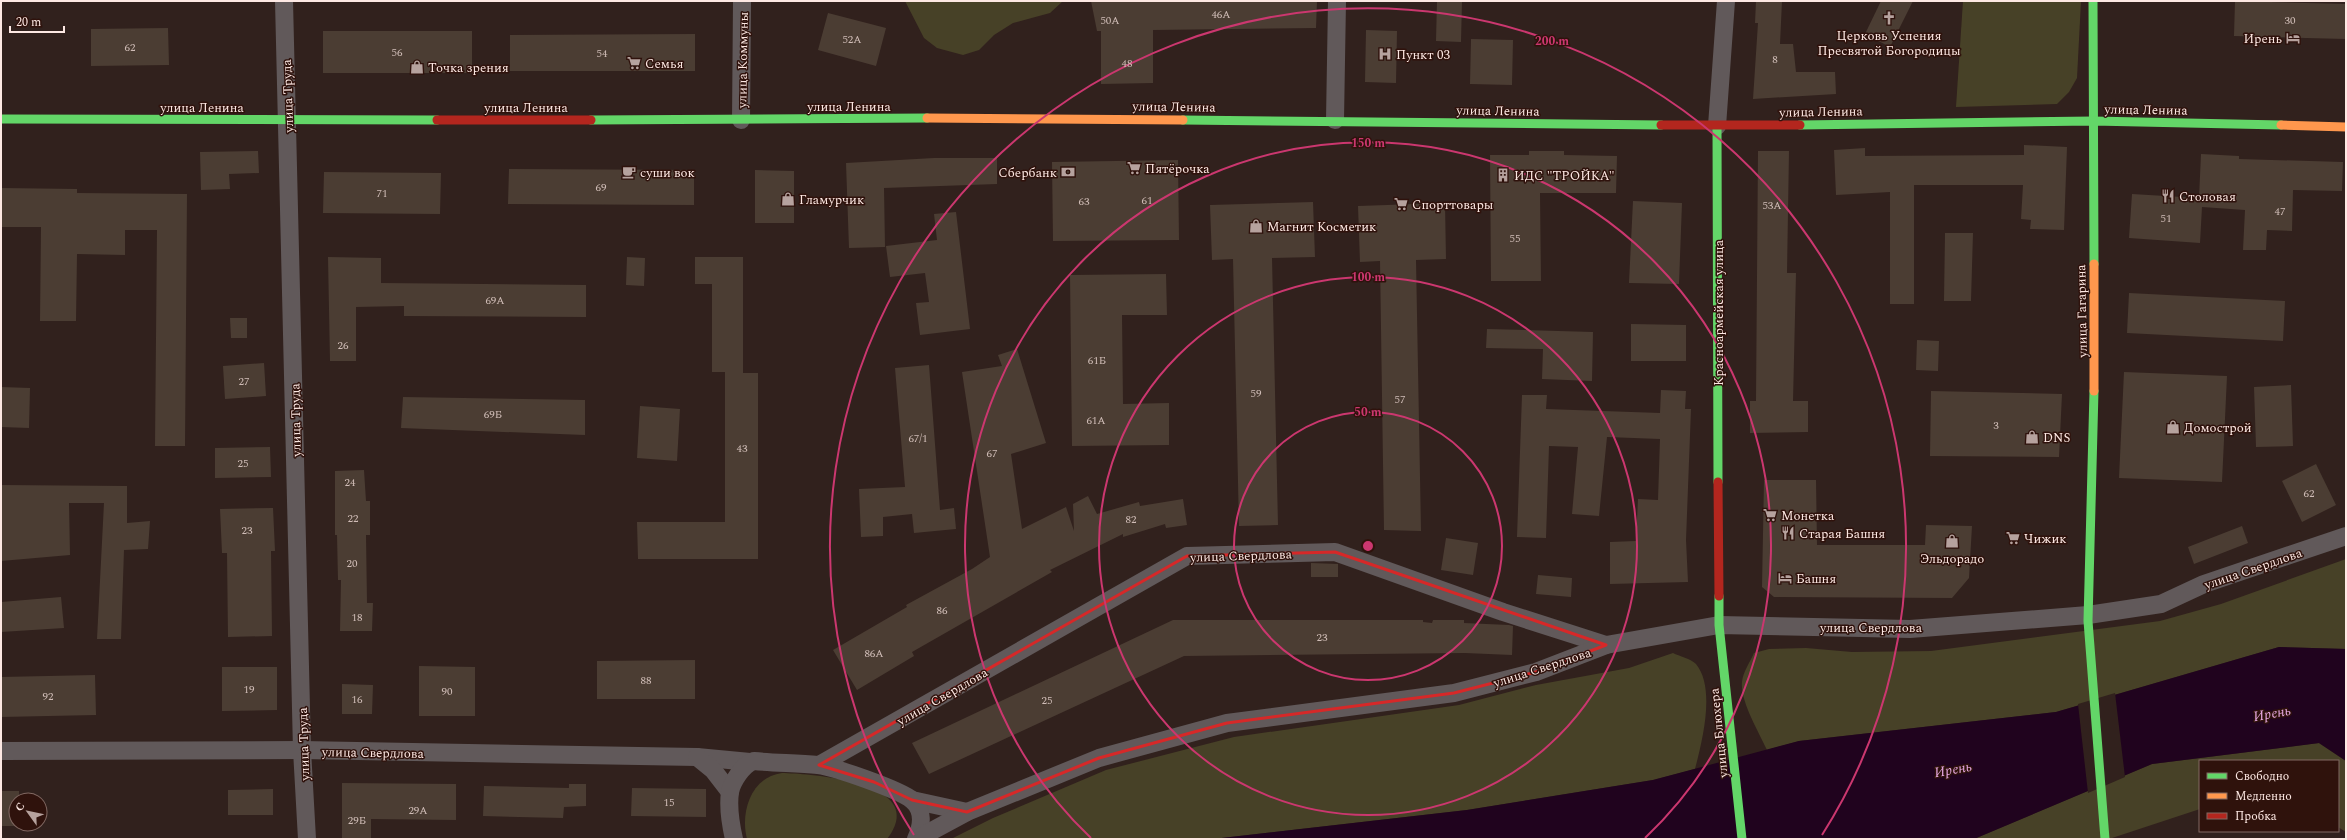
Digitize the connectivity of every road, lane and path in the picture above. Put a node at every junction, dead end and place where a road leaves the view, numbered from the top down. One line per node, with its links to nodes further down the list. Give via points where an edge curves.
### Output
1 (284, 1): 9 (street, улица Труда)
2 (742, 1): 7 (street, улица Коммуны)
3 (1336, 1): 8 (street)
4 (1726, 1): 11 (street, Красноармейская улица)
5 (2094, 1): 10 (street, улица Гагарина)
6 (1, 119): 9 (street, улица Ленина)
7 (741, 120): 8 (street, улица Ленина); 9 (street, улица Ленина)
8 (1335, 120): 11 (street, улица Ленина)
9 (288, 121): 17 (street, улица Труда)
10 (2092, 121): 11 (street, улица Ленина); 12 (street, улица Ленина); 14 (street, улица Гагарина, via 2095,364)
11 (1718, 126): 15 (street, Красноармейская улица)
12 (2346, 127)
13 (2346, 536): 14 (street, улица Свердлова, via 2204,584 2161,604)
14 (2088, 618): 15 (street, улица Свердлова, via 1910,629); 29 (street, улица Гагарина)
15 (1719, 625): 16 (street, улица Свердлова); 28 (street, улица Блюхера)
16 (1606, 646): 21 (street, улица Свердлова, via 1335,552 1187,556); 24 (street, улица Свердлова, via 1536,672 1454,693 1227,723 1099,758)
17 (302, 750): 18 (street, улица Свердлова); 19 (street, улица Свердлова); 25 (street, улица Труда)
18 (1, 751)
19 (697, 757): 20 (street, улица Свердлова); 22 (street, via 713,770)
20 (750, 762): 21 (street, улица Свердлова); 22 (street, via 737,776)
21 (819, 765): 23 (street, улица Свердлова, via 874,782)
22 (730, 792): 26 (street)
23 (912, 800): 24 (street); 27 (street, via 919,809 922,820)
24 (967, 812): 27 (street, улица Свердлова)
25 (307, 839)
26 (734, 839)
27 (917, 839)
28 (1742, 839)
29 (2106, 839)

